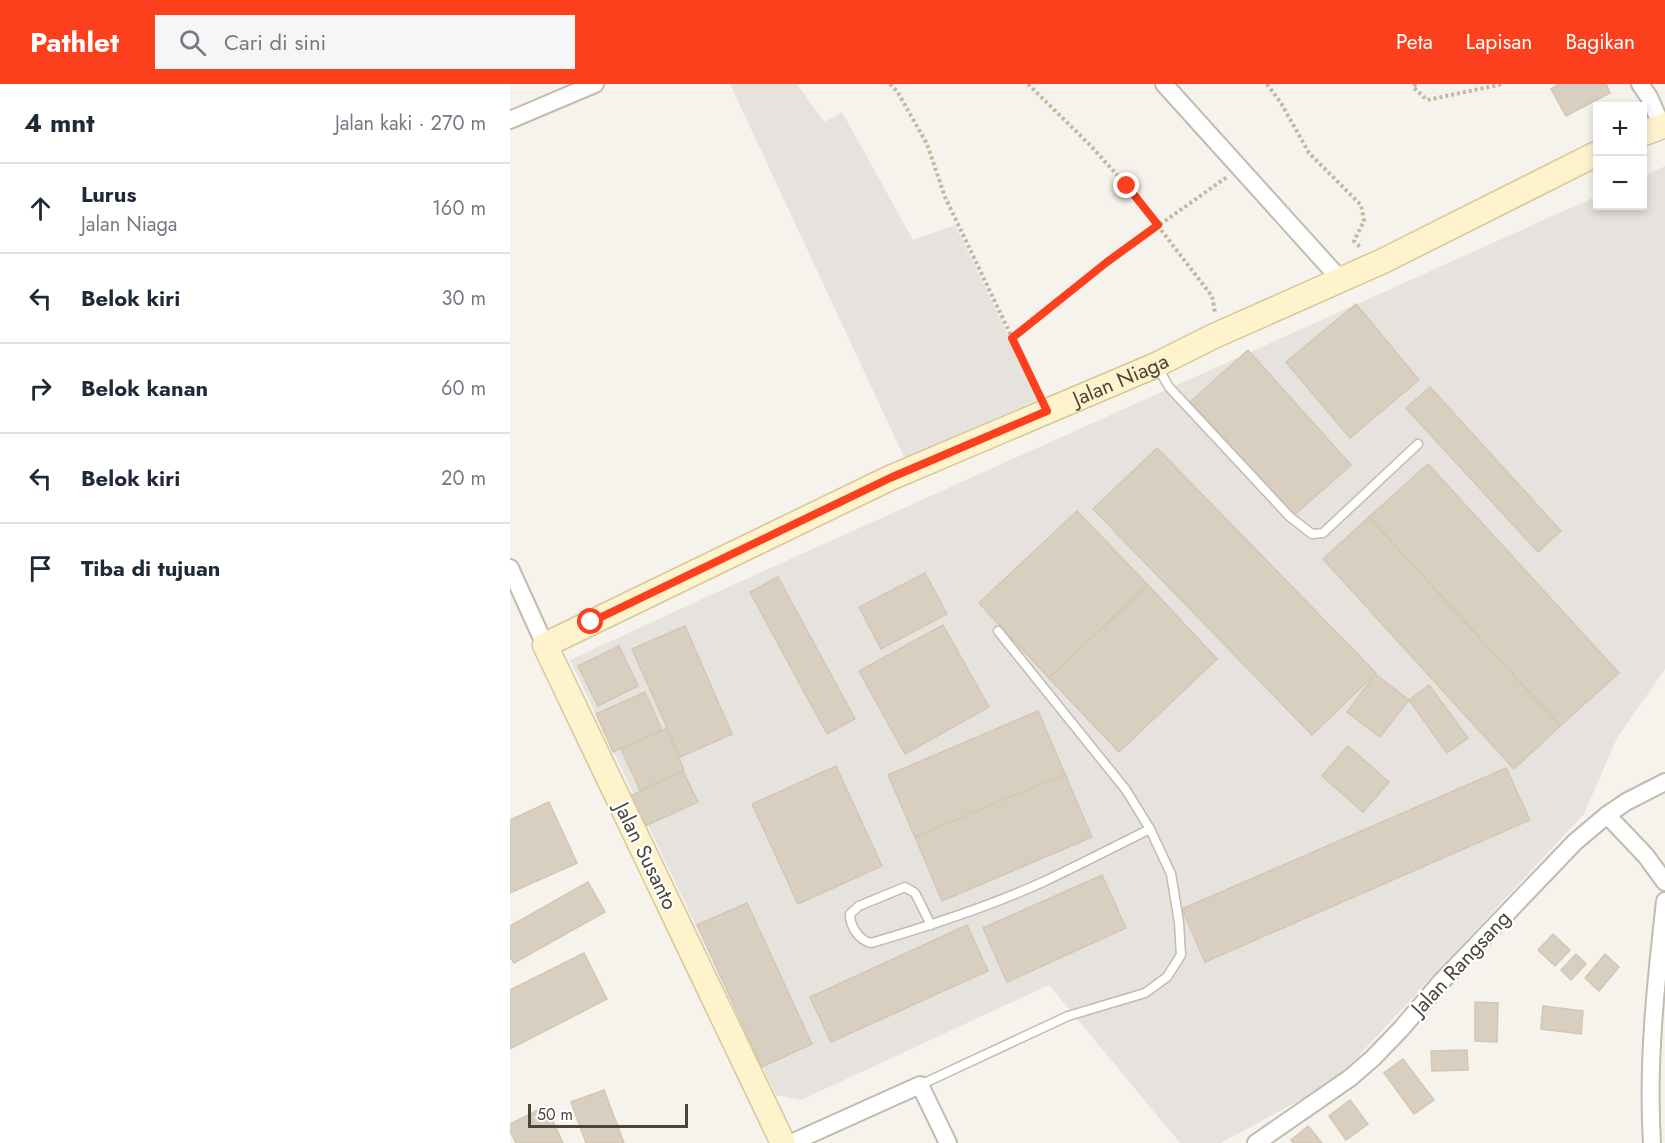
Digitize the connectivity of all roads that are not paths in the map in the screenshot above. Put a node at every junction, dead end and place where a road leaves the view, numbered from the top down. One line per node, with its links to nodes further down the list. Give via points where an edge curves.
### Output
1 (595, 84): 4 (street)
2 (1164, 84): 7 (street)
3 (1640, 84): 5 (street, via 1649,97)
4 (510, 120)
5 (1656, 128)
6 (1593, 156): 7 (street, Jalan Niaga)
7 (1340, 279): 8 (street, Jalan Niaga)
8 (1156, 365): 9 (lane, via 1169,387 1290,517 1312,534 1323,533); 12 (street, Jalan Niaga, via 890,478)
9 (1419, 444)
10 (510, 568): 12 (street, Jalan Susanto)
11 (998, 631): 15 (lane, via 1126,790)
12 (545, 645): 21 (street, Jalan Susanto)
13 (1665, 782): 14 (street, Jalan Rangsang)
14 (1607, 815): 16 (street, via 1646,855); 24 (street, Jalan Rangsang, via 1575,842 1373,1058)
15 (1150, 829): 18 (lane, via 1042,882); 20 (lane, via 1171,874 1179,922 1181,955 1167,977 1145,993 1068,1016)
16 (1665, 882)
17 (1665, 901): 19 (street)
18 (931, 925): 18 (lane, via 871,943 856,933 850,914 905,887 915,893)
19 (1661, 976): 25 (street, via 1650,1084)
20 (920, 1085): 22 (street); 23 (street)
21 (783, 1143)
22 (791, 1143)
23 (948, 1143)
24 (1256, 1143)
25 (1652, 1143)

